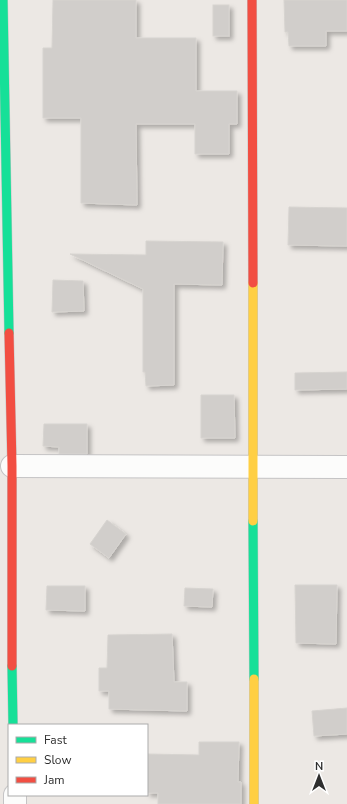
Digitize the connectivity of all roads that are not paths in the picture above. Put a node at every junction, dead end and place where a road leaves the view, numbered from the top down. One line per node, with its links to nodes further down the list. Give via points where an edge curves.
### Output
1 (2, 0): 3 (street)
2 (252, 0): 4 (street)
3 (12, 466): 4 (street); 6 (street)
4 (253, 466): 5 (street); 8 (street)
5 (347, 467)
6 (5, 581): 7 (street)
7 (13, 724)
8 (254, 804)

